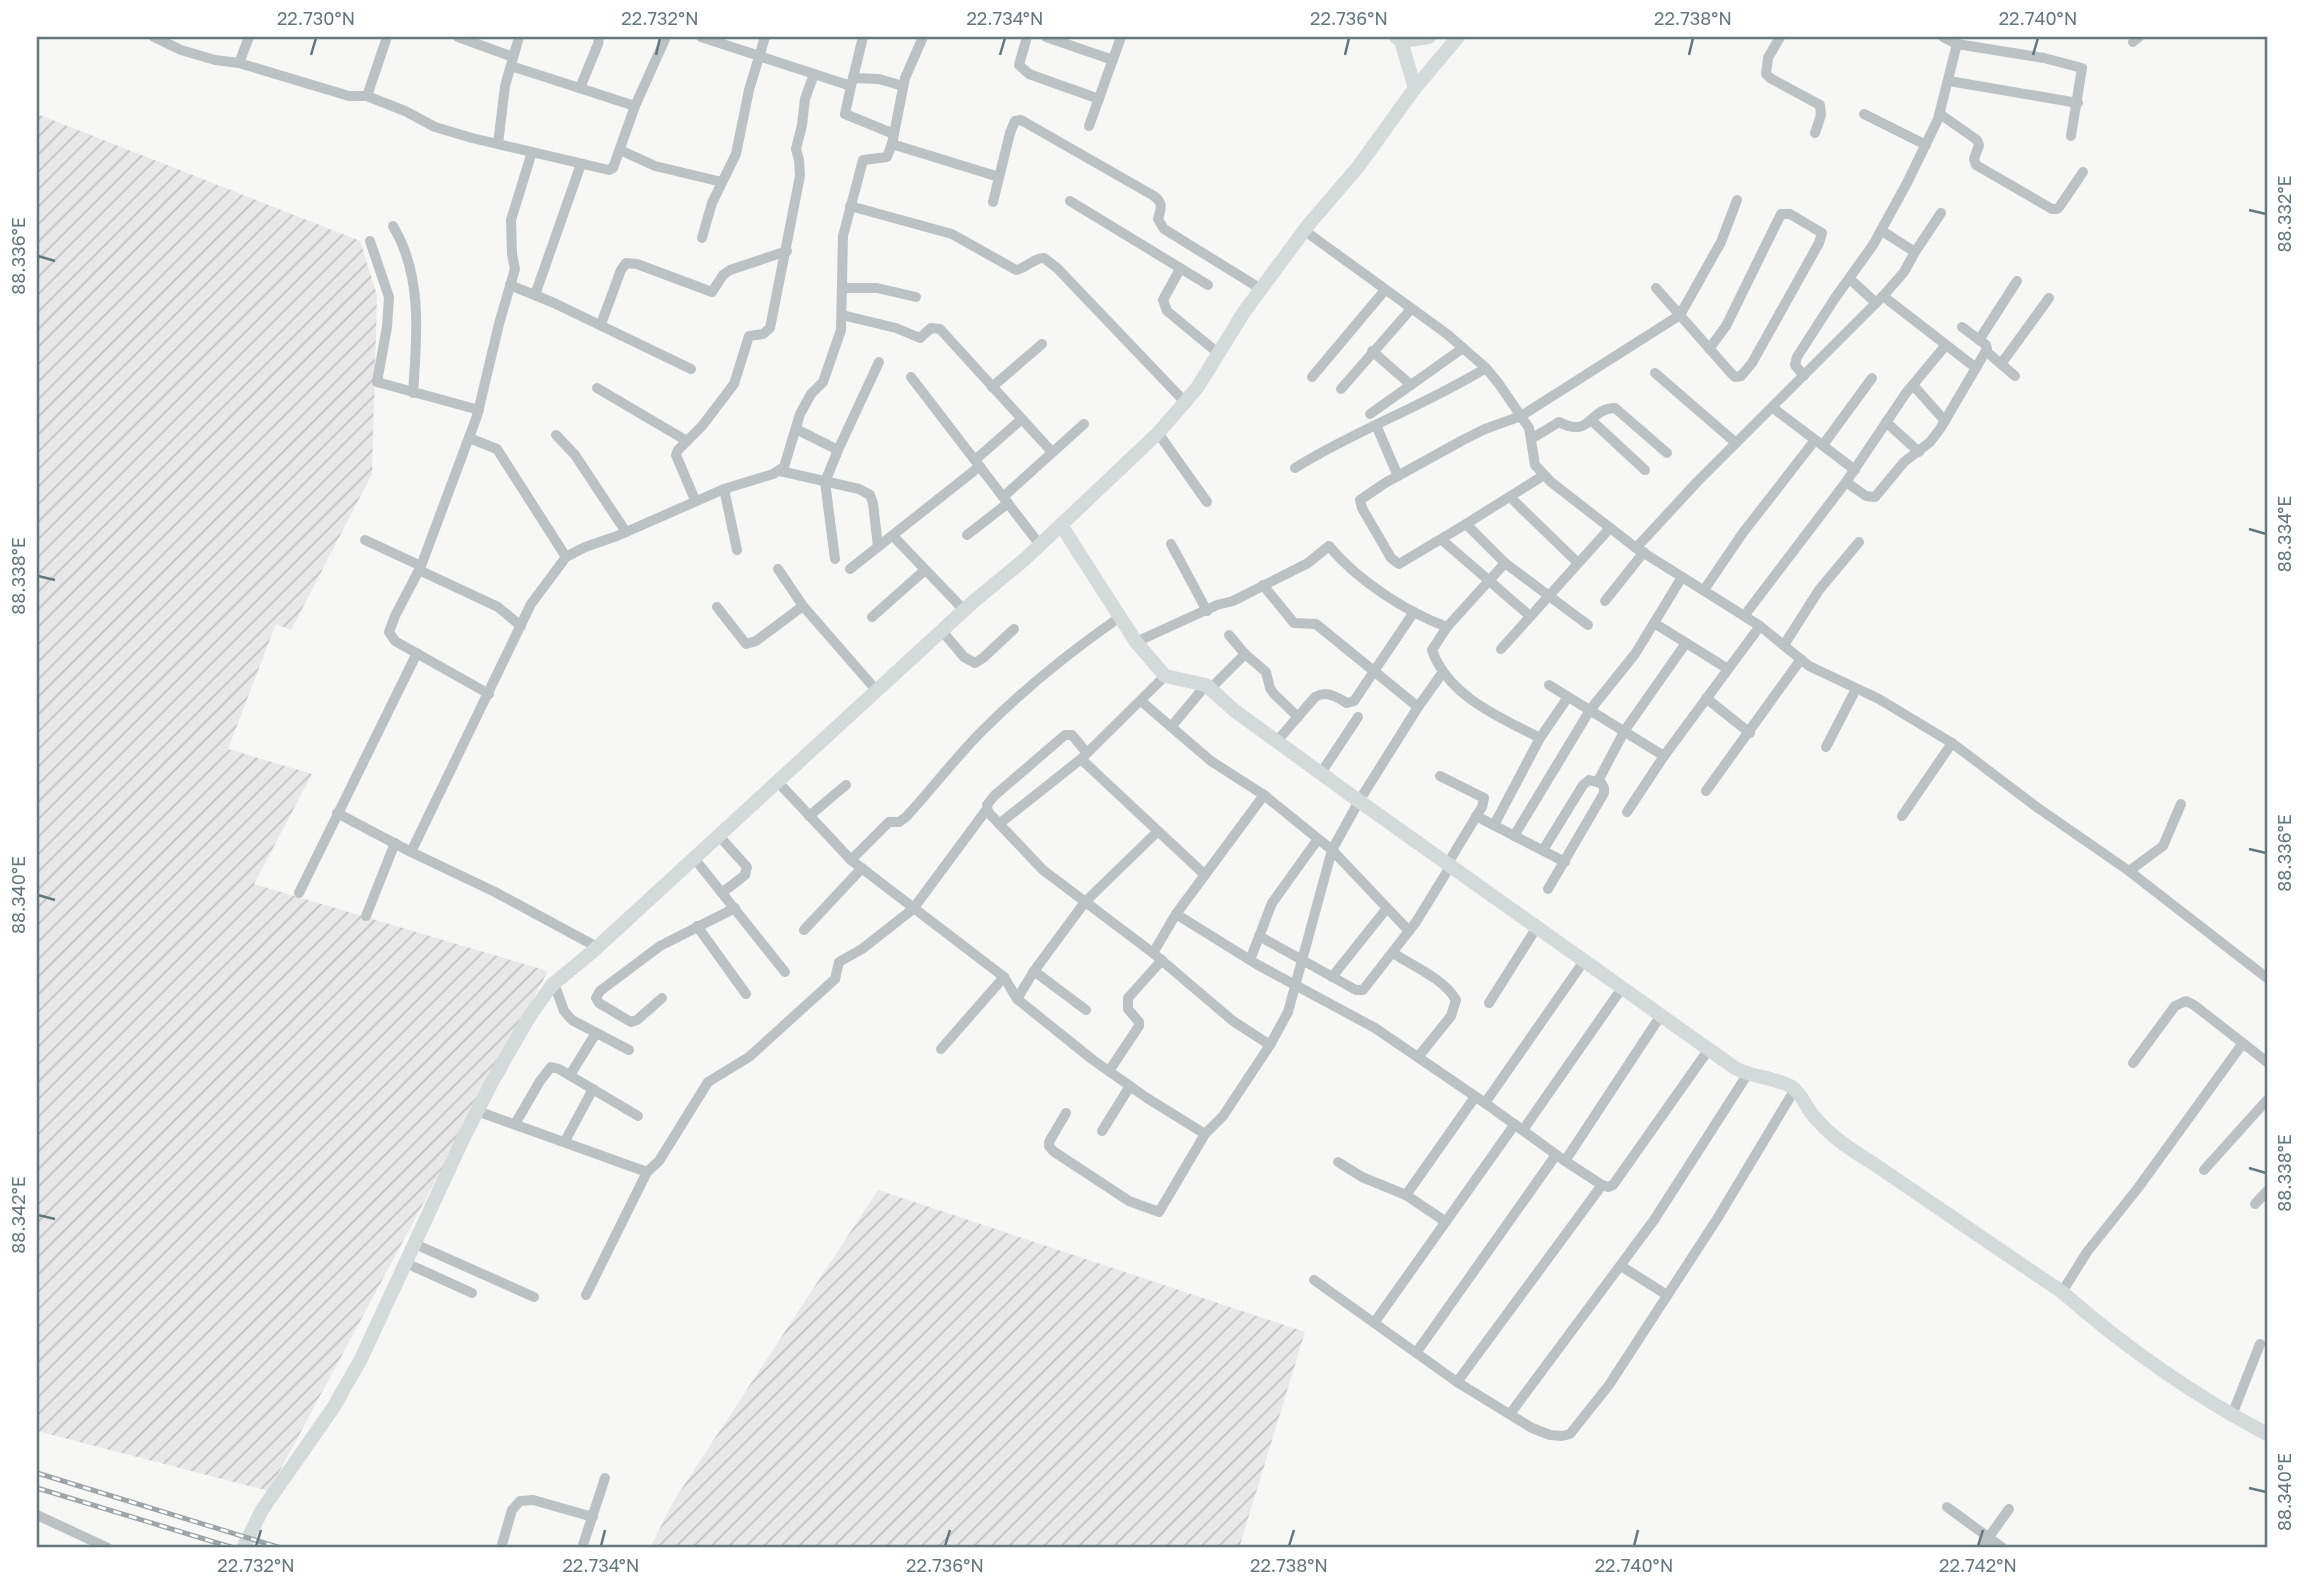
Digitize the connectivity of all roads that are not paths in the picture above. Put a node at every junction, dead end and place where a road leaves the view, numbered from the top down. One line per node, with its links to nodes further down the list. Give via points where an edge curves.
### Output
1 (154, 37): 25 (street, via 181,50)
2 (249, 37): 25 (street)
3 (387, 37): 32 (street)
4 (457, 37): 20 (street)
5 (519, 37): 24 (street)
6 (599, 37): 30 (street)
7 (666, 37): 35 (street)
8 (701, 37): 22 (street)
9 (765, 37): 22 (street)
10 (863, 37): 28 (street)
11 (923, 37): 29 (street)
12 (1027, 37): 33 (street, via 1022,68)
13 (1046, 37): 23 (street)
14 (1121, 37): 23 (street)
15 (1429, 37): 19 (street)
16 (1458, 37): 31 (street)
17 (1780, 37): 39 (street, via 1766,74 1819,105)
18 (1943, 37): 21 (street)
19 (1399, 39): 31 (street)
20 (479, 40): 24 (street)
21 (1957, 44): 27 (street); 34 (street, via 2080,66)
22 (759, 57): 26 (street); 49 (street, via 736,154)
23 (1113, 60): 33 (street)
24 (512, 61): 30 (street); 42 (street)
25 (240, 63): 32 (street, via 349,96)
26 (814, 74): 28 (street); 60 (street, via 796,149 800,177)
27 (1948, 81): 34 (street); 37 (street)
28 (852, 82): 29 (street, via 879,79); 41 (street, via 845,114)
29 (903, 86): 41 (street)
30 (580, 88): 35 (street)
31 (1415, 88): 56 (street)
32 (368, 96): 42 (street, via 435,127)
33 (1099, 99): 38 (street)
34 (2078, 103): 40 (street)
35 (635, 106): 44 (street)
36 (1864, 114): 43 (street)
37 (1940, 114): 43 (street); 47 (street, via 1979,142 1976,165 2052,209 2060,206)
38 (1089, 126)
39 (1815, 133)
40 (2071, 136)
41 (893, 139): 48 (street); 53 (street, via 887,157 863,160)
42 (498, 144): 45 (street)
43 (1926, 145): 57 (street)
44 (620, 150): 46 (street, via 612,170); 49 (street, via 655,166)
45 (532, 152): 46 (street); 65 (street, via 511,220 515,269)
46 (581, 164): 71 (street)
47 (2083, 172)
48 (999, 177): 52 (street); 69 (street, via 1013,125 1024,121 1154,196 1161,202 1158,219 1164,229)
49 (722, 182): 58 (street)
50 (1737, 200): 76 (street, via 1721,243)
51 (1070, 201): 62 (street)
52 (993, 202)
53 (850, 206): 67 (street, via 843,236); 105 (street, via 952,233 1016,270 1044,258)
54 (1941, 213): 61 (street)
55 (393, 226): 104 (street, via 403,243 416,294)
56 (1305, 230): 69 (street); 70 (street)
57 (1882, 231): 61 (street); 63 (street)
58 (702, 238)
59 (370, 241): 104 (street, via 388,297 377,382)
60 (787, 251): 78 (street, via 730,270 712,292 626,263); 121 (street, via 770,328 749,336 734,384)
61 (1915, 252): 74 (street)
62 (1180, 269): 66 (street); 87 (street, via 1163,300 1167,311)
63 (1850, 279): 74 (street); 94 (street, via 1797,358 1794,365)
64 (2017, 281): 80 (street)
65 (510, 285): 71 (street); 107 (street)
66 (1208, 285)
67 (842, 288): 72 (street, via 877,288); 77 (street)
68 (1656, 288): 76 (street)
69 (1261, 289): 87 (street)
70 (1385, 290): 75 (street); 97 (street)
71 (535, 295): 78 (street)
72 (916, 297)
73 (2049, 298): 89 (street)
74 (1879, 300): 82 (street); 94 (street)
75 (1411, 309): 83 (street); 85 (street)
76 (1680, 315): 84 (street); 109 (street)
77 (842, 316): 101 (street, via 920,338 930,328 937,328); 116 (street, via 828,370 800,414)
78 (601, 324): 92 (street)
79 (1962, 327): 80 (street)
80 (1979, 340): 86 (street)
81 (1042, 344): 101 (street)
82 (1946, 345): 91 (street); 100 (street)
83 (1463, 348): 90 (street); 99 (street)
84 (1709, 349): 84 (street, via 1726,327 1781,214 1790,214 1820,231 1819,243 1745,372 1735,377)
85 (1372, 351): 99 (street); 103 (street)
86 (1987, 352): 89 (street); 91 (street)
87 (1218, 353): 105 (street)
88 (879, 362): 124 (street)
89 (2001, 364): 95 (street)
90 (1486, 368): 109 (street); 115 (street)
91 (1976, 368): 112 (street)
92 (691, 369)
93 (1655, 373): 122 (street)
94 (1804, 376): 106 (street)
95 (2015, 376)
96 (911, 377): 128 (street)
97 (1312, 377)
98 (1872, 378): 123 (street)
99 (1411, 385): 108 (street)
100 (1913, 386): 112 (street); 113 (street)
101 (992, 387): 110 (street)
102 (597, 388): 121 (street)
103 (1341, 389)
104 (413, 393): 107 (street)
105 (1185, 402): 117 (street)
106 (1773, 408): 122 (street); 123 (street)
107 (479, 410): 119 (street)
108 (1370, 414)
109 (1521, 416): 120 (street); 134 (street, via 1485,429)
110 (1022, 419): 125 (street); 128 (street)
111 (1591, 420): 120 (street, via 1571,429 1559,422); 127 (street, via 1615,408); 130 (street)
112 (1945, 421): 126 (street)
113 (1886, 422): 126 (street); 131 (street)
114 (1084, 424): 125 (street)
115 (1376, 425): 129 (street); 134 (street)
116 (796, 429): 124 (street); 132 (street)
117 (1158, 433): 141 (street); 143 (street)
118 (556, 435): 145 (street)
119 (469, 438): 156 (street, via 497,449); 160 (street)
120 (1531, 439): 133 (street, via 1535,465)
121 (687, 441): 139 (street, via 678,450 676,461)
122 (1736, 443): 155 (street)
123 (1819, 443): 131 (street); 167 (street, via 1742,534)
124 (838, 450): 135 (street)
125 (1052, 452): 140 (street)
126 (1919, 452): 136 (street, via 1904,462 1875,497)
127 (1667, 453)
128 (977, 463): 140 (street); 147 (street)
129 (1295, 468)
130 (1645, 470)
131 (1855, 470): 136 (street)
132 (780, 471): 135 (street); 137 (street)
133 (1545, 475): 138 (street); 144 (street)
134 (1398, 476): 149 (street, via 1360,500 1391,558 1404,563)
135 (825, 482): 153 (street, via 870,495); 157 (street)
136 (1846, 482): 176 (street)
137 (724, 489): 139 (street); 154 (street)
138 (1511, 498): 142 (street); 159 (street)
139 (695, 500): 145 (street)
140 (1005, 500): 146 (street); 152 (street)
141 (1207, 502)
142 (1466, 524): 149 (street); 158 (street)
143 (1061, 525): 152 (street); 178 (street)
144 (1610, 528): 155 (street); 159 (street)
145 (626, 532): 156 (street)
146 (967, 535)
147 (893, 536): 153 (street); 163 (street)
148 (365, 540): 160 (street)
149 (1443, 540): 165 (street)
150 (1859, 542): 189 (street, via 1819,590)
151 (1171, 544): 173 (street)
152 (1040, 545): 172 (street)
153 (878, 547): 162 (street)
154 (737, 550)
155 (1640, 550): 164 (street); 169 (street)
156 (566, 557): 181 (street)
157 (835, 559)
158 (1505, 563): 165 (street); 168 (street)
159 (1578, 563): 168 (street)
160 (420, 568): 181 (street, via 498,607); 191 (street, via 389,632)
161 (778, 569): 170 (street)
162 (849, 569)
163 (925, 570): 172 (street); 177 (street)
164 (1682, 577): 167 (street); 179 (street)
165 (1489, 581): 175 (street); 183 (street)
166 (1263, 585): 173 (street); 174 (street, via 1308,563 1329,546 1344,564); 195 (street, via 1290,619 1317,624)
167 (1704, 590): 176 (street)
168 (1548, 597): 175 (street); 180 (street)
169 (1605, 601)
170 (803, 606): 171 (street, via 746,644); 201 (street)
171 (717, 607)
172 (964, 610): 185 (street)
173 (1207, 611): 187 (street)
174 (1414, 612): 183 (street); 195 (street)
175 (1530, 616): 190 (street)
176 (1744, 616): 182 (street)
177 (872, 617)
178 (1120, 617): 187 (street); 245 (street, via 1014,699 906,817 889,822)
179 (1654, 623): 188 (street); 207 (street)
180 (1588, 625)
181 (520, 626): 202 (street)
182 (1759, 626): 189 (street); 194 (street)
183 (1447, 627): 196 (street, via 1432,650)
184 (1014, 629): 185 (street, via 975,663)
185 (942, 631): 201 (street)
186 (1229, 635): 192 (street)
187 (1136, 642): 197 (street)
188 (1686, 643): 194 (street); 211 (street)
189 (1784, 645): 193 (street)
190 (1501, 649)
191 (417, 653): 202 (street); 230 (street)
192 (1245, 654): 199 (street); 208 (street, via 1266,672 1274,694)
193 (1801, 659): 200 (street); 212 (street)
194 (1728, 669): 204 (street)
195 (1373, 670): 206 (street); 208 (street, via 1350,703 1321,693)
196 (1443, 672): 206 (street); 213 (street, via 1467,698)
197 (1166, 676): 199 (street); 205 (street)
198 (1549, 684): 203 (street)
199 (1208, 687): 210 (street); 214 (street)
200 (1856, 690): 215 (street); 216 (street)
201 (877, 691): 221 (street)
202 (489, 694): 243 (street)
203 (1568, 696): 207 (street); 213 (street)
204 (1706, 698): 212 (street); 218 (street)
205 (1140, 701): 210 (street); 217 (street)
206 (1418, 707): 226 (street)
207 (1590, 710): 211 (street); 238 (street)
208 (1298, 717): 214 (street)
209 (1357, 717): 219 (street)
210 (1171, 727): 225 (street, via 1211,761)
211 (1625, 730): 218 (street); 222 (street, via 1599,776)
212 (1750, 733): 224 (street)
213 (1540, 738): 235 (street)
214 (1277, 741): 219 (street)
215 (1952, 743): 233 (street); 249 (street)
216 (1826, 747)
217 (1084, 756): 228 (street, via 1072,735 1065,735 994,796); 234 (street); 236 (street)
218 (1664, 756): 229 (street)
219 (1321, 773): 226 (street)
220 (1440, 776): 232 (street, via 1482,796 1484,802)
221 (777, 781): 231 (street); 237 (street)
222 (1600, 783): 242 (street, via 1589,780 1583,785); 246 (street, via 1604,793)
223 (846, 785): 231 (street)
224 (1706, 791)
225 (1264, 795): 239 (street); 250 (street)
226 (1359, 801): 241 (street); 247 (street)
227 (2181, 804): 249 (street, via 2163,846)
228 (987, 809): 234 (street); 257 (street)
229 (1627, 812)
230 (337, 813): 240 (street); 253 (street)
231 (808, 816): 245 (street)
232 (1476, 816): 235 (street); 247 (street)
233 (1902, 816)
234 (999, 824): 254 (street, via 1043,870)
235 (1494, 825): 238 (street)
236 (1157, 832): 250 (street); 254 (street)
237 (719, 835): 244 (street); 252 (street, via 747,867 745,875)
238 (1514, 836): 242 (street)
239 (1318, 839): 241 (street); 264 (street, via 1272,904)
240 (395, 843): 243 (street); 259 (street)
241 (1332, 850): 256 (street); 268 (street)
242 (1543, 850): 246 (street)
243 (411, 852): 265 (street)
244 (694, 858): 252 (street); 265 (street)
245 (850, 860): 248 (street)
246 (1564, 862): 251 (street)
247 (1450, 864): 261 (street); 263 (street)
248 (862, 869): 257 (street); 262 (street)
249 (2129, 871): 275 (street)
250 (1205, 875): 258 (street)
251 (1548, 890)
252 (723, 892): 255 (street)
253 (299, 893)
254 (1085, 902): 267 (street); 271 (street)
255 (735, 908): 260 (street); 272 (street)
256 (1387, 908): 263 (street); 274 (street)
257 (913, 909): 273 (street); 313 (street, via 862,950 839,962 835,979 749,1058 708,1083 659,1161)
258 (1176, 914): 267 (street); 269 (street)
259 (366, 916)
260 (697, 926): 279 (street); 280 (street, via 660,946 596,998 631,1022)
261 (1537, 927): 270 (street); 282 (street)
262 (804, 930)
263 (1409, 931): 266 (street)
264 (1259, 936): 268 (street); 269 (street)
265 (597, 947): 276 (street)
266 (1393, 953): 274 (street, via 1363,990); 291 (street, via 1451,991 1456,1000 1451,1016)
267 (1157, 957): 287 (street, via 1233,1021); 294 (street, via 1128,998 1128,1009 1139,1026)
268 (1302, 959): 274 (street); 277 (street)
269 (1250, 960): 277 (street)
270 (1584, 961): 278 (street); 300 (street)
271 (1034, 971): 281 (street); 283 (street)
272 (785, 972)
273 (1004, 977): 281 (street); 288 (street)
274 (1332, 977)
275 (2267, 978)
276 (554, 983): 285 (street, via 564,1011); 302 (street, via 529,1017)
277 (1295, 985): 287 (street, via 1288,1012); 291 (street)
278 (1622, 988): 284 (street); 306 (street)
279 (746, 994)
280 (662, 998)
281 (1017, 999): 294 (street)
282 (1489, 1003)
283 (1086, 1010)
284 (1661, 1015): 289 (street); 310 (street)
285 (596, 1033): 290 (street); 296 (street)
286 (2243, 1043): 292 (street); 293 (street, via 2194,1005 2179,1002); 323 (street)
287 (1270, 1045): 308 (street, via 1223,1116)
288 (941, 1049)
289 (1709, 1049): 295 (street); 314 (street, via 1620,1177 1608,1187)
290 (629, 1050)
291 (1418, 1057): 300 (street)
292 (2267, 1062)
293 (2133, 1063)
294 (1109, 1071): 297 (street)
295 (1747, 1074): 299 (street); 321 (street)
296 (570, 1075): 298 (street); 305 (street, via 555,1067 548,1069)
297 (1130, 1086): 307 (street); 308 (street)
298 (593, 1089): 304 (street); 309 (street)
299 (1795, 1089): 323 (street, via 1839,1143); 326 (street)
300 (1480, 1100): 306 (street); 316 (street)
301 (2267, 1100): 312 (street)
302 (477, 1111): 305 (street); 319 (street)
303 (1066, 1113): 308 (street, via 1049,1142 1052,1151 1129,1201 1159,1212)
304 (638, 1116)
305 (515, 1124): 309 (street)
306 (1519, 1127): 310 (street); 318 (street)
307 (1102, 1131)
308 (1205, 1134)
309 (565, 1141): 313 (street)
310 (1561, 1158): 314 (street); 330 (street)
311 (1338, 1163): 316 (street)
312 (2204, 1170)
313 (647, 1172): 325 (street)
314 (1602, 1185): 331 (street)
315 (2267, 1191): 317 (street)
316 (1406, 1195): 318 (street)
317 (2255, 1204)
318 (1446, 1222): 328 (street)
319 (415, 1244): 320 (street); 327 (street)
320 (406, 1263): 324 (street); 342 (street, via 339,1399 262,1510)
321 (1621, 1266): 326 (street); 332 (street)
322 (1314, 1280): 328 (street)
323 (2062, 1292): 333 (street, via 2161,1370)
324 (472, 1293)
325 (586, 1295)
326 (1667, 1296): 332 (street, via 1609,1385 1570,1434 1550,1435)
327 (534, 1297)
328 (1374, 1323): 330 (street)
329 (2260, 1344): 333 (street)
330 (1416, 1353): 331 (street)
331 (1457, 1382): 332 (street)
332 (1510, 1414)
333 (2232, 1415): 334 (street)
334 (2267, 1434)
335 (606, 1478): 339 (street)
336 (1947, 1507): 340 (street)
337 (2009, 1510): 340 (street)
338 (37, 1515): 341 (street)
339 (593, 1517): 343 (street, via 533,1500 520,1501 512,1510); 344 (street)
340 (1984, 1543): 345 (street)
341 (108, 1548)
342 (243, 1548)
343 (501, 1548)
344 (582, 1548)
345 (2003, 1548)

